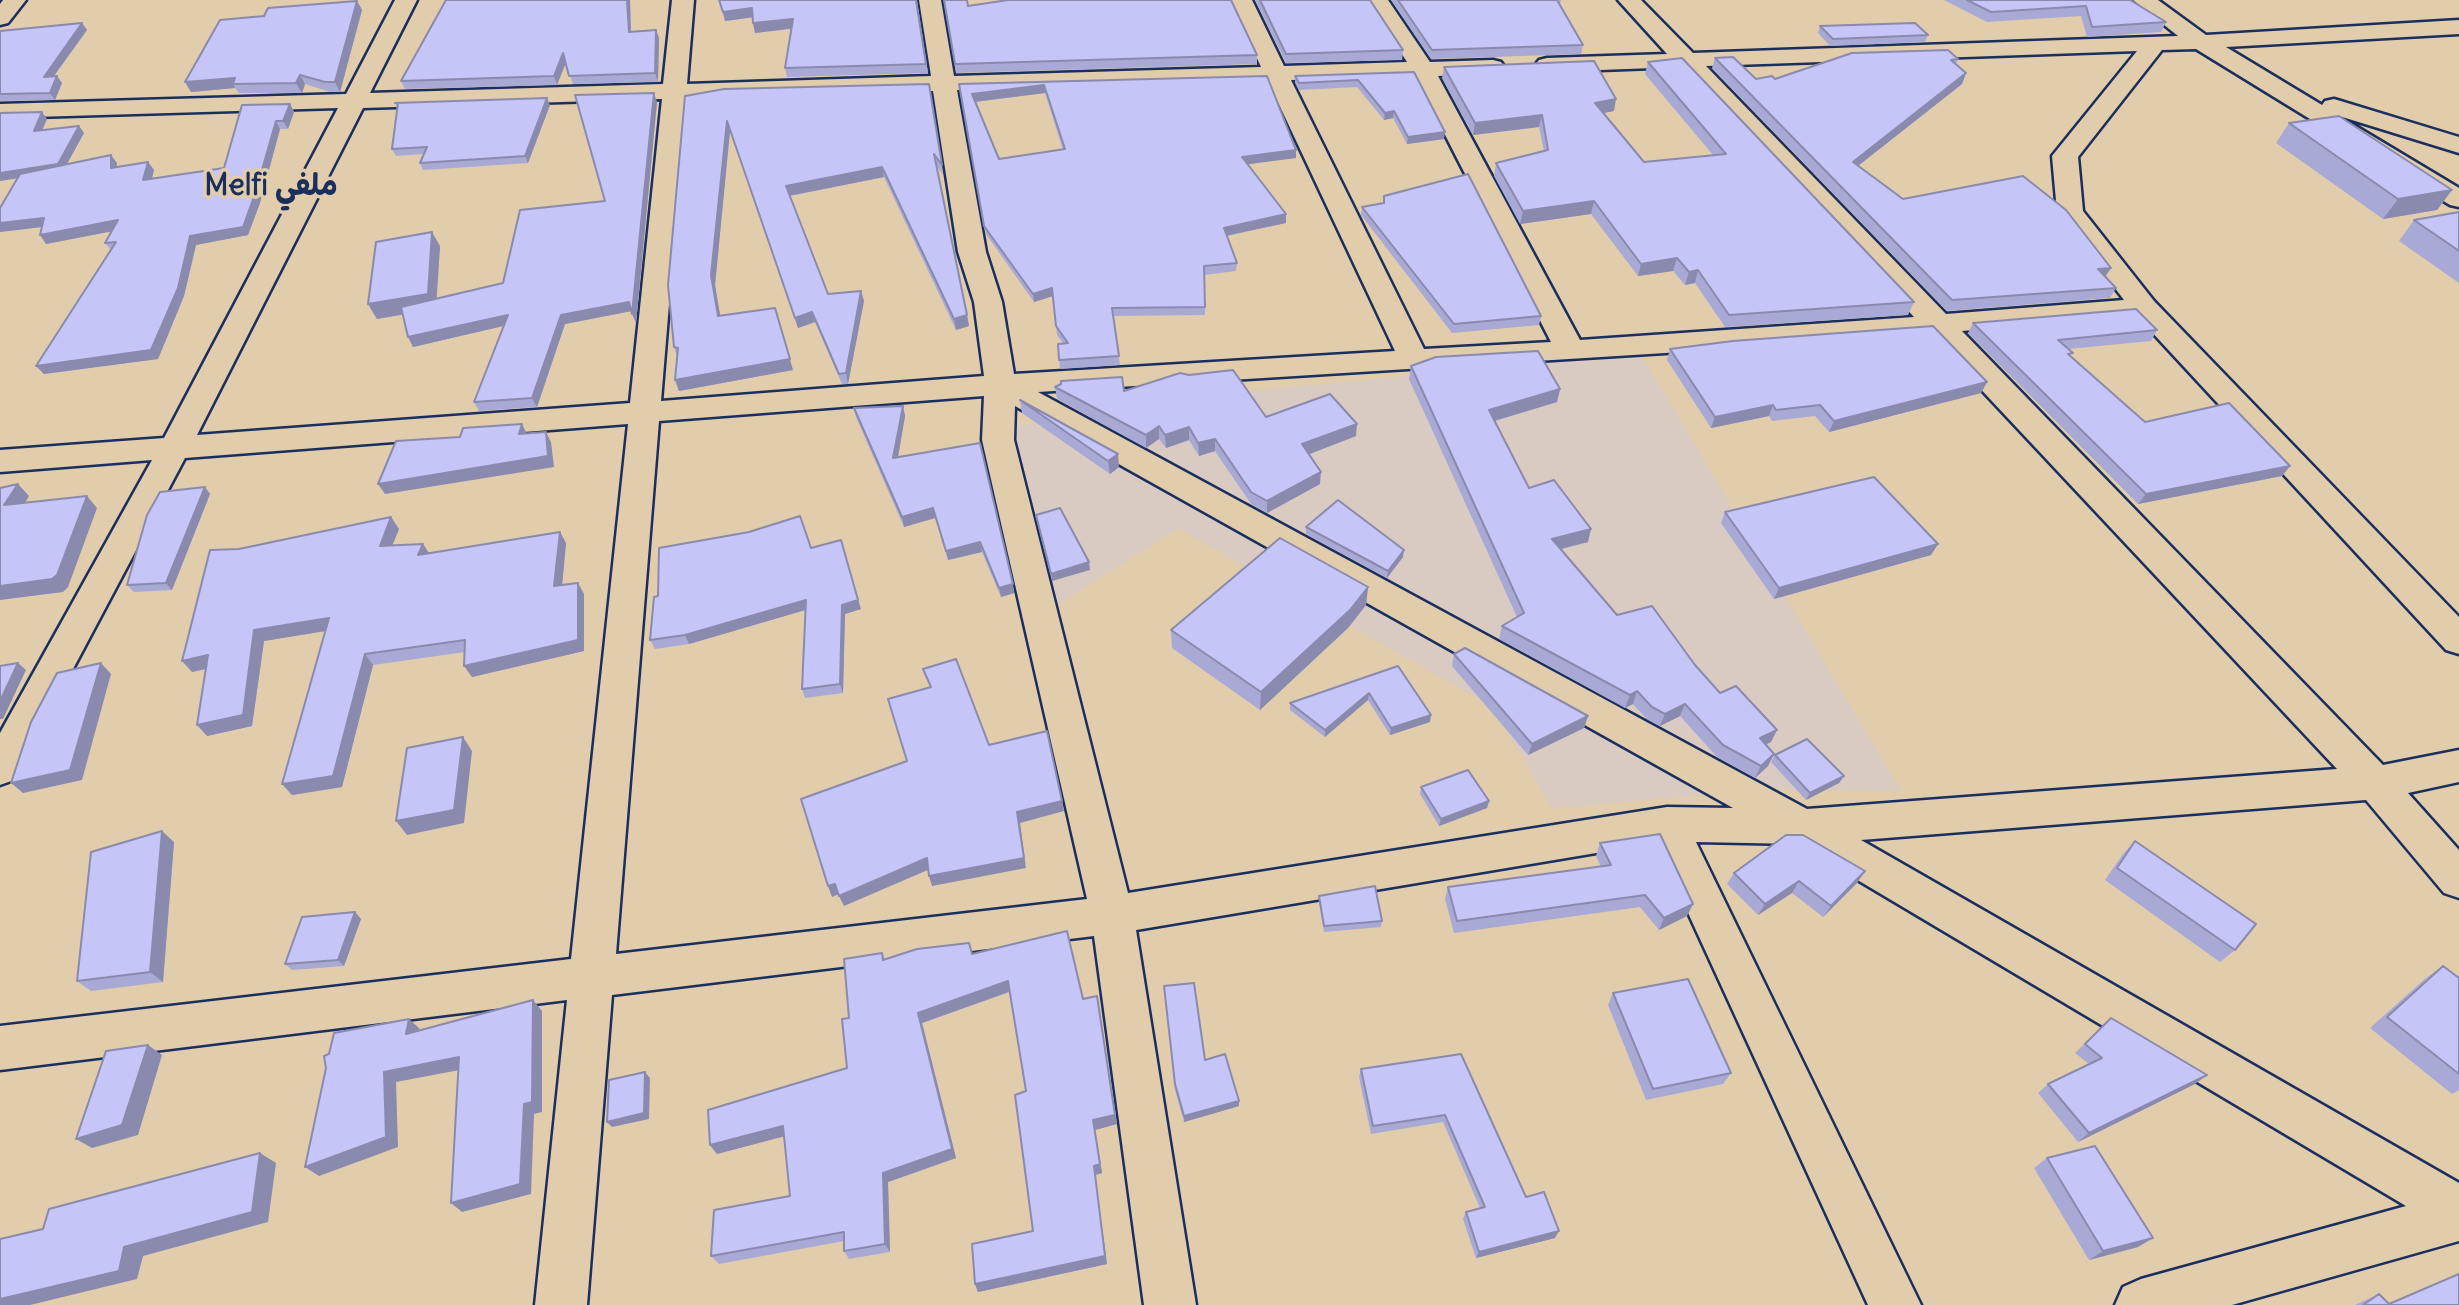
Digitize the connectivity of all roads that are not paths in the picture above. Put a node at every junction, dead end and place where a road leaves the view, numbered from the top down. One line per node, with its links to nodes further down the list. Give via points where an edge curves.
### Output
1 (15, 0): 9 (street)
2 (406, 0): 19 (street)
3 (683, 0): 18 (street)
4 (930, 0): 16 (street)
5 (1241, 0): 15 (street)
6 (1377, 0): 14 (street)
7 (1629, 0): 13 (street)
8 (2144, 0): 11 (street)
9 (0, 18)
10 (2459, 27): 11 (street)
11 (2201, 42): 12 (street); 17 (street)
12 (2155, 44): 13 (street); 23 (street, via 2065,156 2070,212)
13 (1686, 60): 14 (street); 24 (street)
14 (1423, 69): 15 (street); 25 (street)
15 (1276, 72): 16 (street); 26 (street)
16 (942, 83): 18 (street); 27 (street, via 972,252 988,302)
17 (2276, 87): 21 (street); 22 (street)
18 (675, 91): 19 (street); 28 (street)
19 (352, 102): 20 (street); 29 (street)
20 (0, 111)
21 (2459, 145)
22 (2459, 199)
23 (2144, 307): 24 (street); 31 (street)
24 (1935, 323): 25 (street); 34 (street)
25 (1569, 348): 26 (street)
26 (1413, 358): 27 (street)
27 (1000, 385): 28 (street); 36 (street); 38 (street, via 998,440)
28 (645, 413): 29 (street); 39 (street)
29 (174, 447): 30 (street); 33 (street)
30 (0, 461)
31 (2459, 640)
32 (2459, 766): 34 (street)
33 (0, 769)
34 (2375, 783): 36 (street); 37 (street)
35 (1667, 824): 36 (street); 38 (street); 45 (street)
36 (1803, 827): 41 (street)
37 (2459, 880)
38 (1112, 915): 39 (street); 44 (street)
39 (592, 979): 40 (street); 43 (street)
40 (0, 1048)
41 (2459, 1210)
42 (2459, 1216): 46 (street)
43 (561, 1305)
44 (1170, 1305)
45 (1895, 1305)
46 (2141, 1305)

